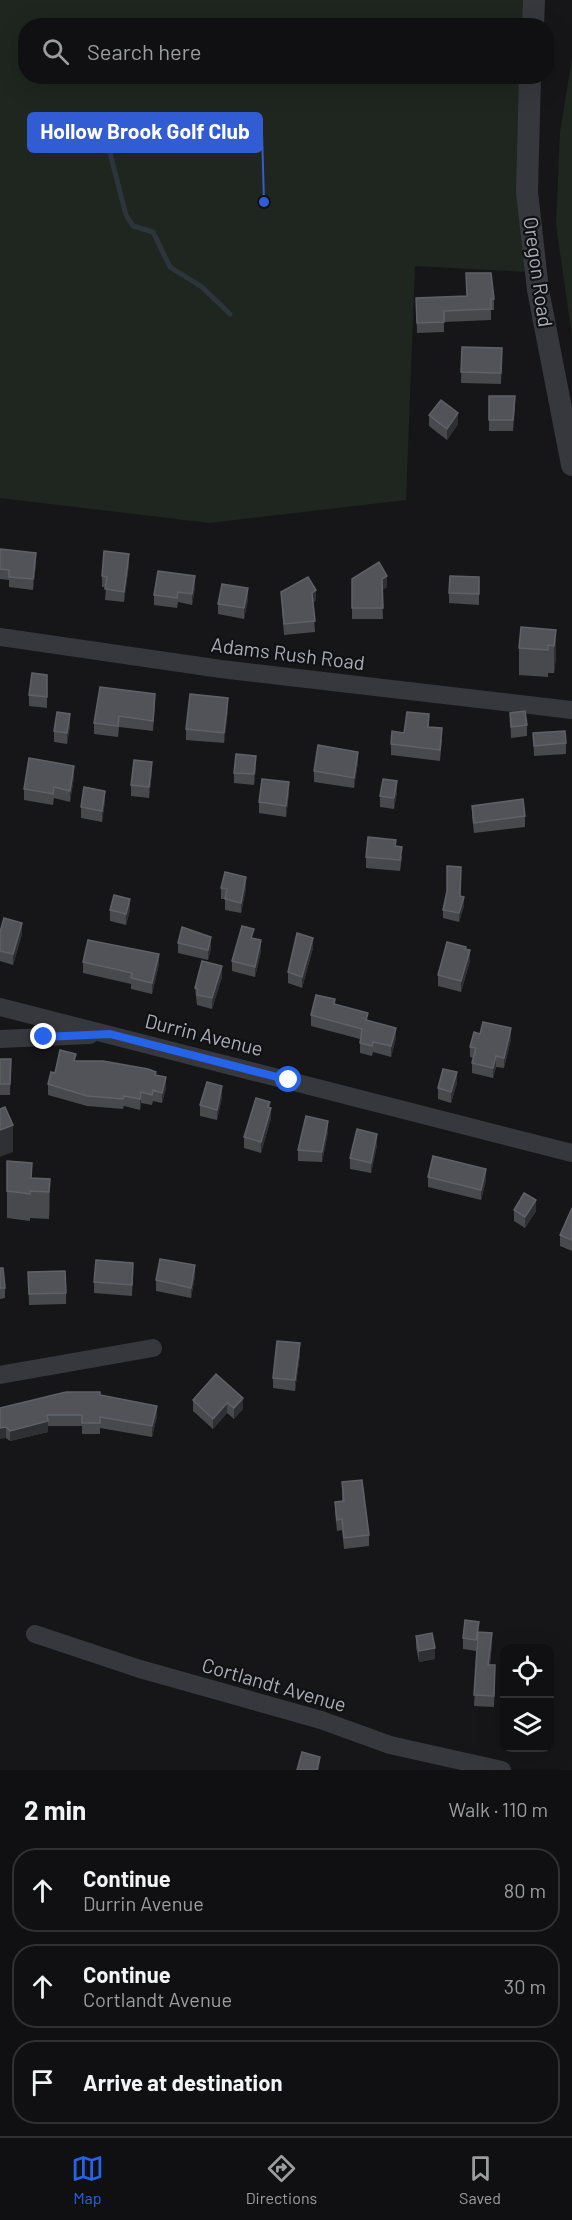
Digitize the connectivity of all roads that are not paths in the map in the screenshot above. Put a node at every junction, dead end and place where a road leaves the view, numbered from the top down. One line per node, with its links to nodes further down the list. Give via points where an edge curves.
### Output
1 (534, 0): 2 (street)
2 (533, 18)
3 (530, 84): 4 (street, Oregon Road, via 527,192 538,290)
4 (572, 465)
5 (0, 637): 6 (street, Adams Rush Road, via 233,670)
6 (572, 710)
7 (0, 1007): 8 (street, Durrin Avenue)
8 (110, 1034): 9 (street); 10 (street, Durrin Avenue)
9 (0, 1039)
10 (572, 1153)
11 (153, 1348): 12 (street)
12 (0, 1375)
13 (35, 1634): 14 (street, Cortlandt Avenue, via 140,1670 321,1720 390,1745)
14 (502, 1770)

